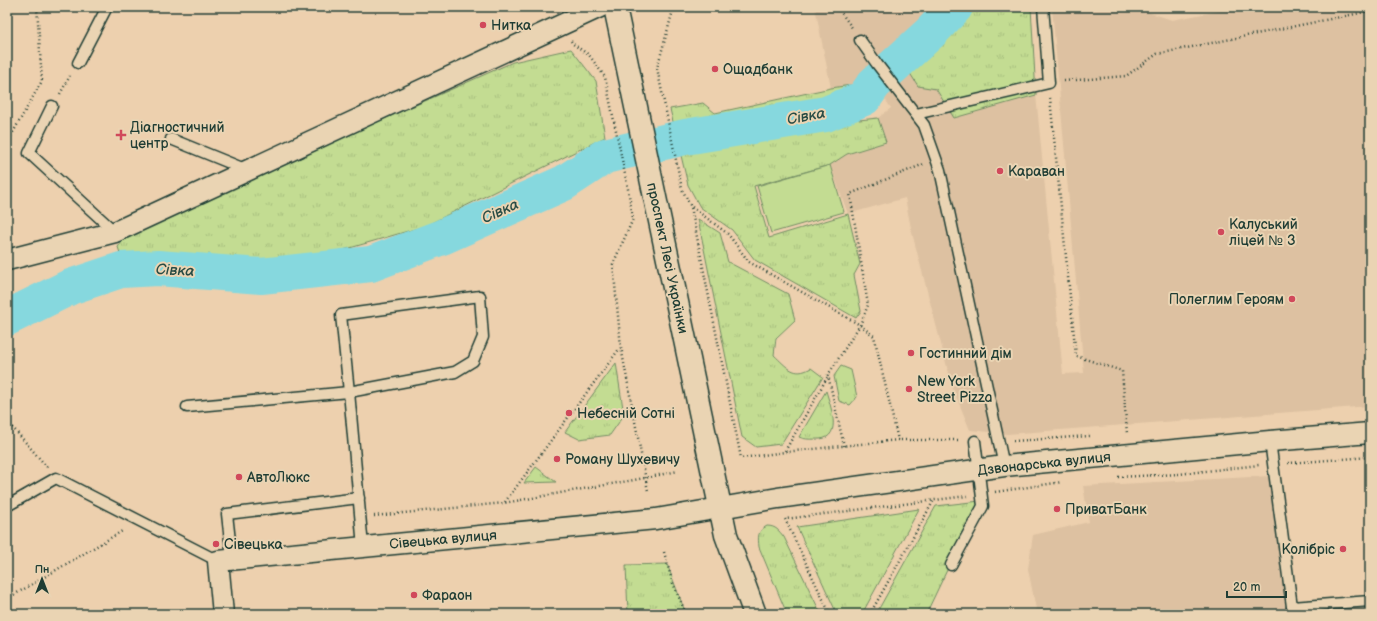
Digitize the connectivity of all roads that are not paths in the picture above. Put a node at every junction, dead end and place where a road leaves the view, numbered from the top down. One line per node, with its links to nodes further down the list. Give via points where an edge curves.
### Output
1 (107, 7): 6 (lane)
2 (600, 7): 10 (street)
3 (615, 7): 22 (main road, проспект Лесі Українки)
4 (1043, 7): 8 (lane, via 1049,83)
5 (860, 40): 8 (lane)
6 (78, 63)
7 (52, 106): 11 (lane, via 29,153)
8 (916, 114): 18 (lane, via 924,124 940,170)
9 (171, 139): 10 (lane)
10 (249, 170): 11 (street)
11 (115, 232): 12 (street)
12 (7, 260)
13 (349, 392): 13 (lane, via 454,372 473,361 483,337 480,296 341,315); 14 (lane); 20 (lane)
14 (187, 408)
15 (1370, 433): 17 (street, Дзвонарська вулиця)
16 (975, 441): 19 (lane)
17 (1270, 441): 18 (street, Дзвонарська вулиця); 27 (lane)
18 (1004, 466): 19 (street, Дзвонарська вулиця)
19 (979, 470): 22 (street, Дзвонарська вулиця); 25 (lane, via 983,506)
20 (359, 498): 23 (lane); 24 (lane, via 227,514)
21 (7, 506): 24 (lane, via 56,478)
22 (720, 508): 23 (street, Сівецька вулиця, via 656,519); 29 (main road, проспект Лесі Українки, via 726,535)
23 (363, 547): 24 (street, Сівецька вулиця)
24 (225, 560): 28 (street)
25 (951, 564)
26 (1370, 601): 27 (lane)
27 (1292, 610)
28 (223, 614)
29 (755, 614)

